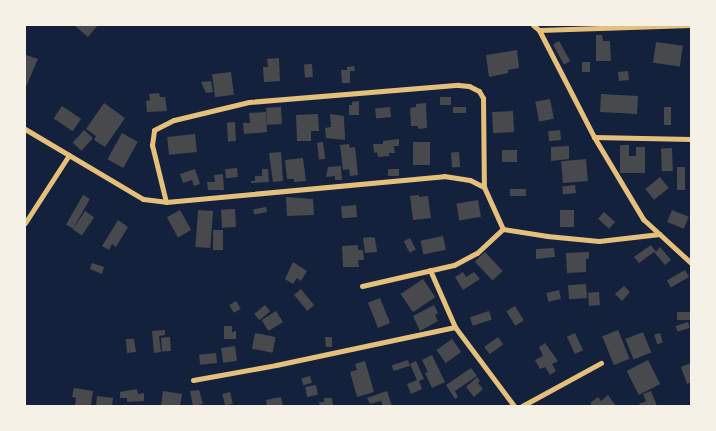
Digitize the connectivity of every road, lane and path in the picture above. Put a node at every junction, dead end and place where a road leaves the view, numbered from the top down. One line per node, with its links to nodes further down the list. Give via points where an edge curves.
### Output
1 (533, 25): 3 (street)
2 (691, 25): 3 (street)
3 (540, 30): 5 (street)
4 (25, 129): 7 (street)
5 (594, 137): 6 (street); 12 (street, via 644,219)
6 (691, 140)
7 (68, 155): 9 (street, via 143,199); 10 (street)
8 (484, 187): 9 (street, via 470,180 444,176); 9 (street, via 483,98 479,91 458,85 249,102 174,120 154,130 152,145); 11 (street)
9 (166, 202)
10 (25, 223)
11 (502, 229): 12 (street, via 599,241); 14 (street, via 477,253 454,265)
12 (660, 234): 13 (street)
13 (691, 263)
14 (430, 270): 15 (street); 16 (street)
15 (362, 286)
16 (455, 327): 18 (street); 19 (street)
17 (601, 363): 20 (street)
18 (193, 380)
19 (514, 406)
20 (522, 406)

